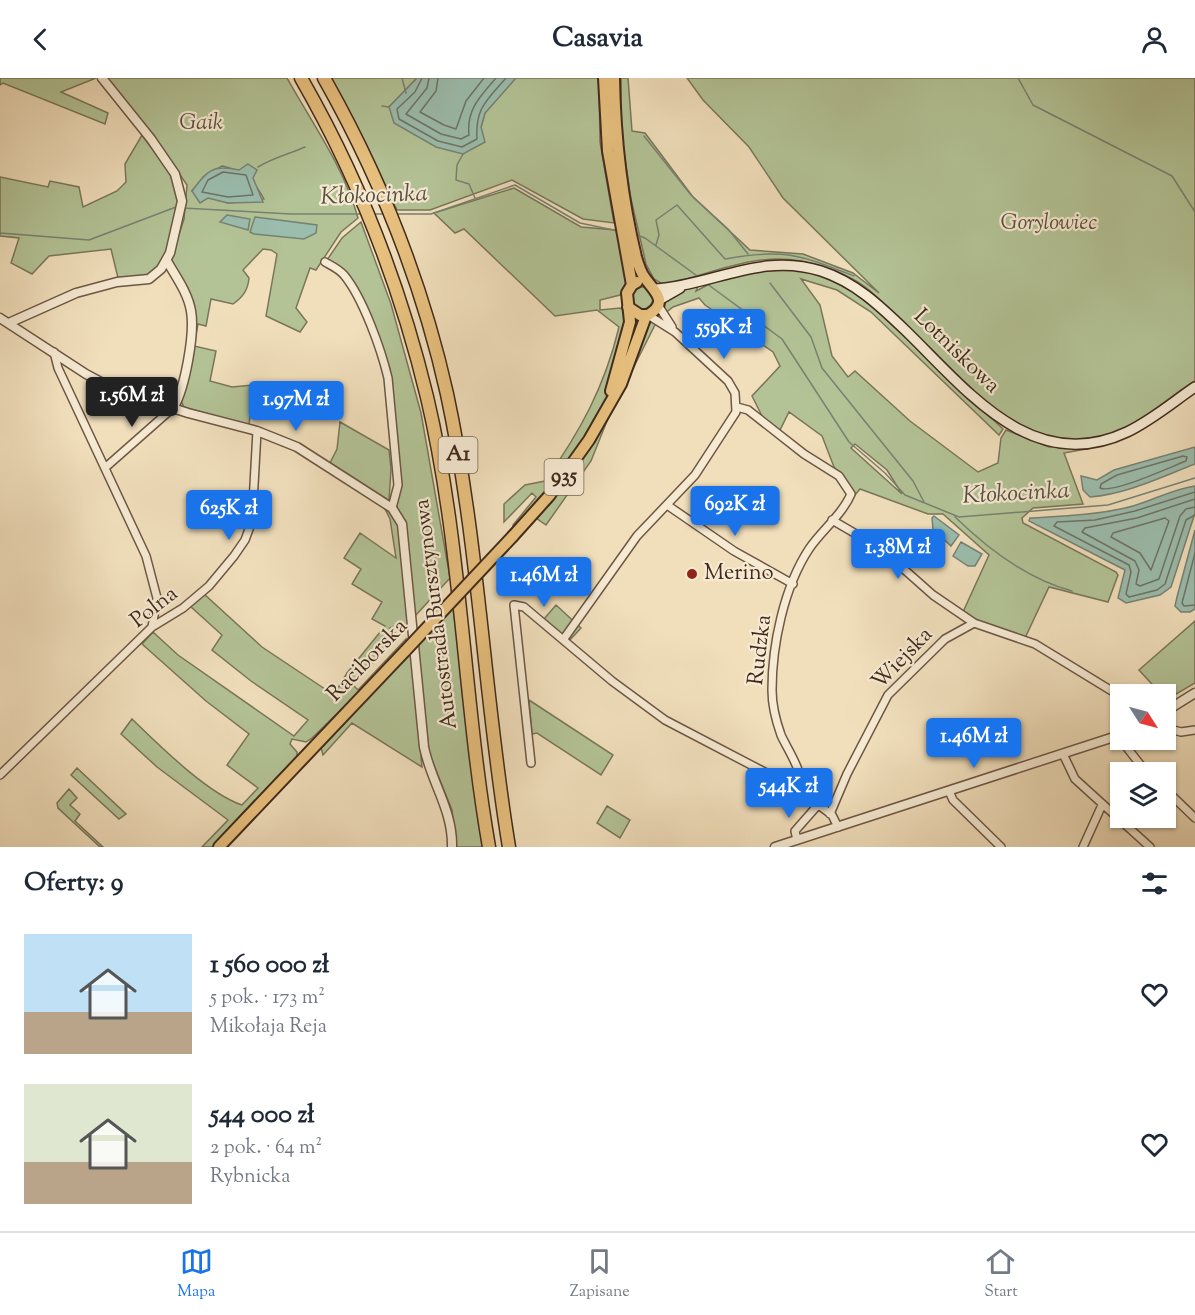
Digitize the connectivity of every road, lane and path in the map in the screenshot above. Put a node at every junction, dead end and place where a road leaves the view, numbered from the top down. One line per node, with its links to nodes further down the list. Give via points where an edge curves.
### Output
1 (102, 78): 7 (street, via 175,174 181,214)
2 (301, 78): 50 (highway, Autostrada Bursztynowa / A1, via 361,195 407,323 436,444)
3 (324, 78): 51 (highway, Autostrada Bursztynowa / A1, via 382,192 427,318 457,447)
4 (604, 78): 6 (main road, 935, via 608,152 618,215)
5 (614, 78): 6 (main road, 935)
6 (630, 247): 9 (main road, 935); 10 (main road, 935)
7 (167, 261): 14 (street, via 149,279 117,282 76,293); 18 (street, via 192,312 182,387)
8 (325, 262): 24 (street, via 344,275 352,288 376,339 388,378 398,484)
9 (632, 285): 10 (main road); 11 (main road, 935, via 626,296)
10 (655, 294): 12 (main road, 935); 15 (street); 17 (main road, Lotniskowa, via 760,265 814,269 842,279 880,306 991,412 1015,429 1042,440 1077,444 1115,437 1147,421)
11 (628, 307): 12 (main road); 20 (main road, Raciborska / 935, via 629,325)
12 (647, 316): 15 (street); 20 (main road, Raciborska / 935, via 621,384)
13 (0, 318): 14 (street)
14 (11, 322): 16 (street)
15 (675, 332): 19 (street, via 728,381)
16 (54, 352): 18 (street, via 114,389); 22 (street)
17 (1195, 387)
18 (174, 407): 21 (street); 22 (street)
19 (737, 407): 23 (street, via 732,421 695,475); 25 (street, Rudzka, via 748,410 844,481 851,495)
20 (605, 411): 48 (main road, Raciborska / 935, bridge, via 567,473 513,536)
21 (257, 431): 24 (street, via 327,464); 28 (street, Polna, via 255,504 245,540 209,586)
22 (106, 467): 28 (street, via 154,580 157,598)
23 (667, 505): 26 (street, via 734,551); 29 (street, via 636,536)
24 (392, 508): 49 (street, via 402,524 424,747 449,813)
25 (832, 520): 26 (street, Rudzka, via 809,549); 27 (street, via 880,548 933,595)
26 (793, 584): 39 (street, Rudzka, via 777,636 772,690 781,734 799,777)
27 (974, 623): 30 (street, via 1035,644); 44 (street, Wiejska, via 945,639 888,695)
28 (152, 627): 38 (street, Polna)
29 (563, 640): 37 (street, via 524,607 514,605); 39 (street, via 664,720)
30 (1110, 690)
31 (1195, 693): 32 (street)
32 (1176, 705)
33 (1195, 730): 34 (street)
34 (1176, 731)
35 (1110, 740): 36 (street)
36 (1063, 754): 40 (street); 42 (street, via 1075,779)
37 (531, 763)
38 (0, 775)
39 (798, 790): 43 (street)
40 (949, 791): 46 (street); 53 (street, via 953,800)
41 (1176, 800): 45 (street)
42 (1102, 805): 54 (street); 55 (street)
43 (817, 806): 44 (street); 47 (street, via 795,831)
44 (830, 814): 46 (street)
45 (1195, 818)
46 (838, 827): 47 (street)
47 (801, 842): 52 (street)
48 (219, 847)
49 (452, 847)
50 (489, 847)
51 (508, 847)
52 (776, 847)
53 (1001, 847)
54 (1083, 847)
55 (1150, 847)

